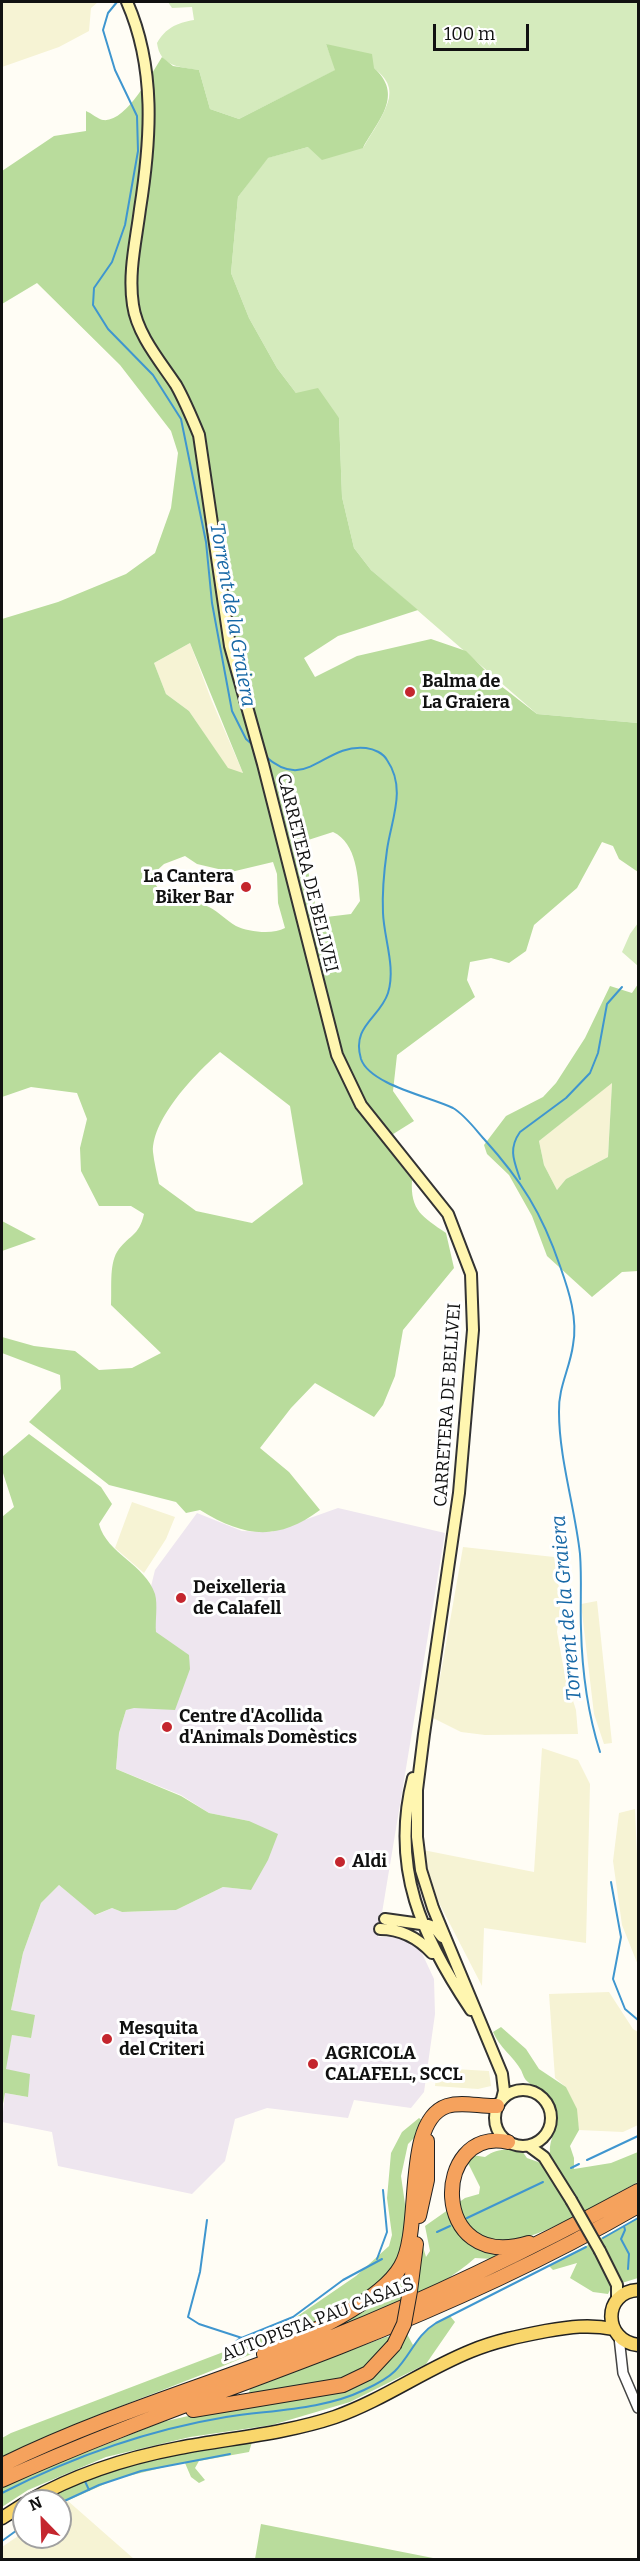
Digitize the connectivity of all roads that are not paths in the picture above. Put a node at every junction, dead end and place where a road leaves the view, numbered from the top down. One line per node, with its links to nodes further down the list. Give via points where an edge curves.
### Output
1 (127, 2): 2 (main road, CARRETERA DE BELLVEI, via 143,56 150,108 146,172 130,282 133,308 150,346 189,409 199,435 230,646 337,1055 362,1105 444,1209 471,1274 473,1330 459,1493)
2 (424, 1734): 3 (main road, CARRETERA DE BELLVEI, via 404,1828); 7 (main road, CARRETERA DE BELLVEI, via 417,1790 418,1851 433,1908)
3 (409, 1882): 4 (main road, via 411,1904 407,1911); 5 (main road, CARRETERA DE BELLVEI)
4 (382, 1920): 5 (main road); 6 (main road, via 392,1929 417,1939)
5 (422, 1924): 6 (main road, CARRETERA DE BELLVEI); 7 (main road, via 434,1927 441,1935)
6 (439, 1961): 8 (main road, CARRETERA DE BELLVEI)
7 (459, 1969): 8 (main road, CARRETERA DE BELLVEI)
8 (481, 2025): 9 (main road, CARRETERA DE BELLVEI)
9 (502, 2074): 10 (main road); 11 (main road, CARRETERA DE BELLVEI, via 504,2091)
10 (524, 2089): 11 (main road, via 512,2091); 12 (main road, via 545,2098 552,2112)
11 (498, 2108): 13 (main road, via 501,2135); 27 (highway, via 456,2104 439,2109 427,2122 406,2255 387,2283 318,2328); 29 (highway, bridge, via 481,2111 457,2107 440,2113 429,2123 425,2133 428,2180 419,2215 404,2324 394,2345 368,2373 343,2385)
12 (545, 2137): 14 (main road); 15 (main road)
13 (508, 2142): 14 (main road); 18 (highway, via 482,2144 458,2166 450,2198 456,2218 465,2232 484,2245 517,2247)
14 (529, 2146): 15 (main road)
15 (552, 2168): 19 (main road, bridge)
16 (639, 2191): 18 (highway, AUTOPISTA PAU CASALS)
17 (639, 2206): 29 (highway, AUTOPISTA PAU CASALS, via 425,2312)
18 (554, 2237): 27 (highway, AUTOPISTA PAU CASALS, via 393,2312)
19 (612, 2270): 20 (main road); 21 (main road)
20 (636, 2290): 21 (main road)
21 (617, 2299): 22 (main road)
22 (611, 2311): 23 (main road); 24 (main road)
23 (585, 2325): 24 (main road, via 601,2325); 32 (main road, via 489,2344 334,2417 268,2434 134,2458 84,2474)
24 (616, 2333): 25 (main road); 26 (street)
25 (638, 2345): 26 (street, via 625,2356)
26 (623, 2373): 28 (street)
27 (203, 2383): 30 (highway, AUTOPISTA PAU CASALS)
28 (639, 2408)
29 (145, 2420): 31 (highway, AUTOPISTA PAU CASALS)
30 (2, 2464)
31 (2, 2480)
32 (53, 2489)

